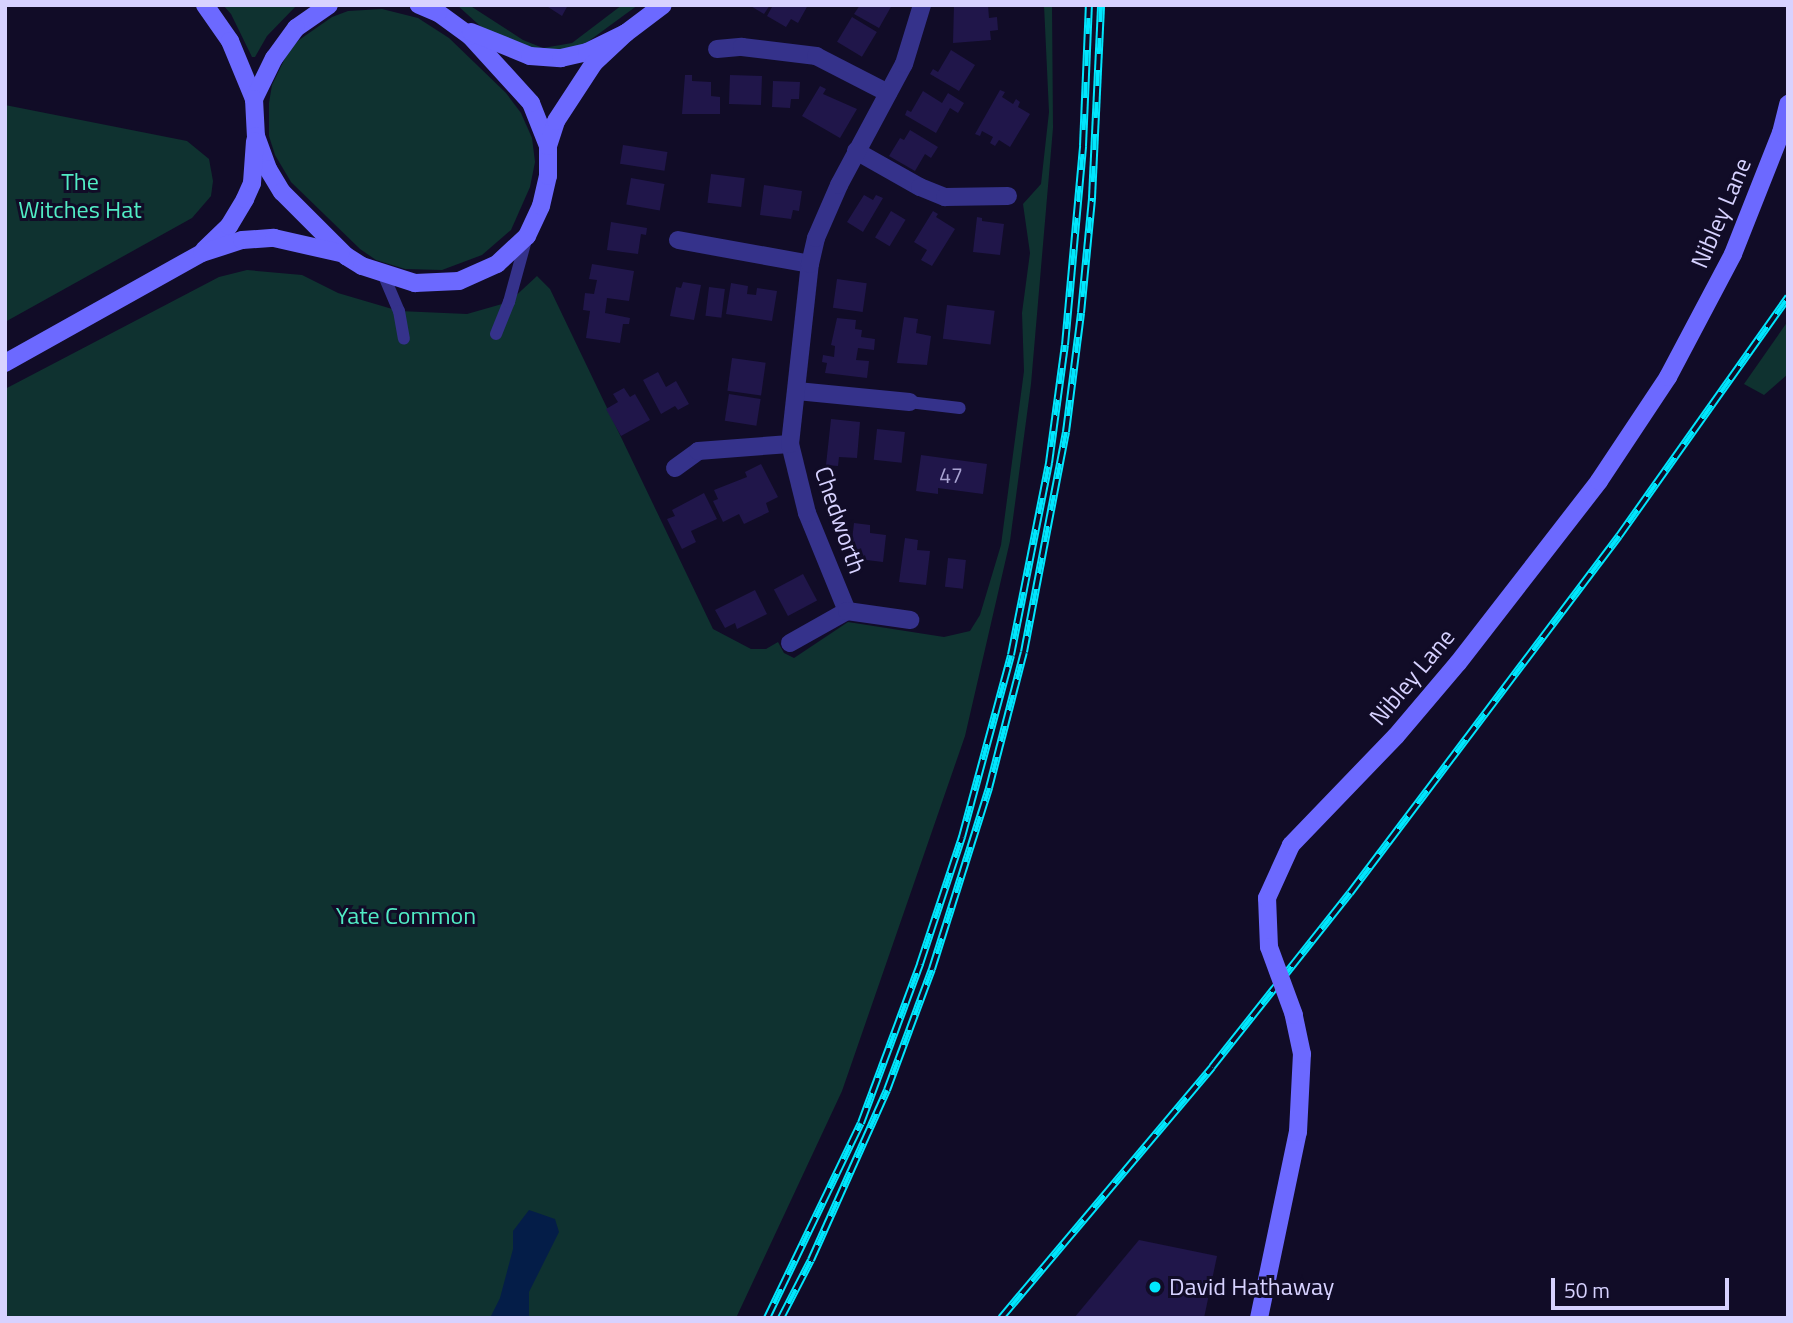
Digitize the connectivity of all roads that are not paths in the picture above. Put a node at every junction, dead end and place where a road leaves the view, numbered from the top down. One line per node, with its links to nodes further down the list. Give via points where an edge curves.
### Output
1 (205, 5): 10 (street, via 230,41)
2 (329, 5): 10 (street, via 296,28 274,58)
3 (419, 5): 6 (street)
4 (663, 5): 7 (street)
5 (922, 5): 9 (street, Chedworth, via 914,40)
6 (452, 23): 7 (street, via 530,56 587,52); 13 (street, via 470,36 531,103)
7 (626, 33): 13 (street, via 594,63 571,96)
8 (717, 49): 9 (street, via 742,47 816,56)
9 (888, 93): 14 (street, Chedworth)
10 (254, 99): 12 (street)
11 (1788, 104): 33 (street, Nibley Lane, bridge, via 1733,254 1668,377 1600,481 1458,663 1396,736 1291,845 1267,898 1269,947 1294,1015 1302,1054 1298,1132)
12 (256, 136): 18 (street, via 252,183 245,199 229,226); 19 (street, via 282,192)
13 (548, 146): 16 (street, via 548,176)
14 (856, 151): 15 (street, via 945,197); 20 (street, Chedworth, via 816,238)
15 (1008, 196)
16 (527, 236): 21 (street, via 497,264 459,281 415,283); 22 (lane)
17 (678, 240): 20 (street)
18 (202, 253): 19 (street, via 242,240 274,238); 24 (street)
19 (343, 254): 21 (street)
20 (810, 264): 25 (street, Chedworth)
21 (384, 276): 23 (lane, via 399,311)
22 (496, 334)
23 (404, 339)
24 (5, 363)
25 (797, 391): 26 (street); 28 (street, Chedworth)
26 (909, 402): 27 (lane)
27 (960, 408)
28 (790, 444): 29 (street, Chedworth, via 698,451); 30 (street, Chedworth, via 807,513)
29 (675, 468)
30 (847, 611): 31 (street, Chedworth); 32 (street, Chedworth)
31 (910, 620)
32 (790, 643)
33 (1259, 1318)

